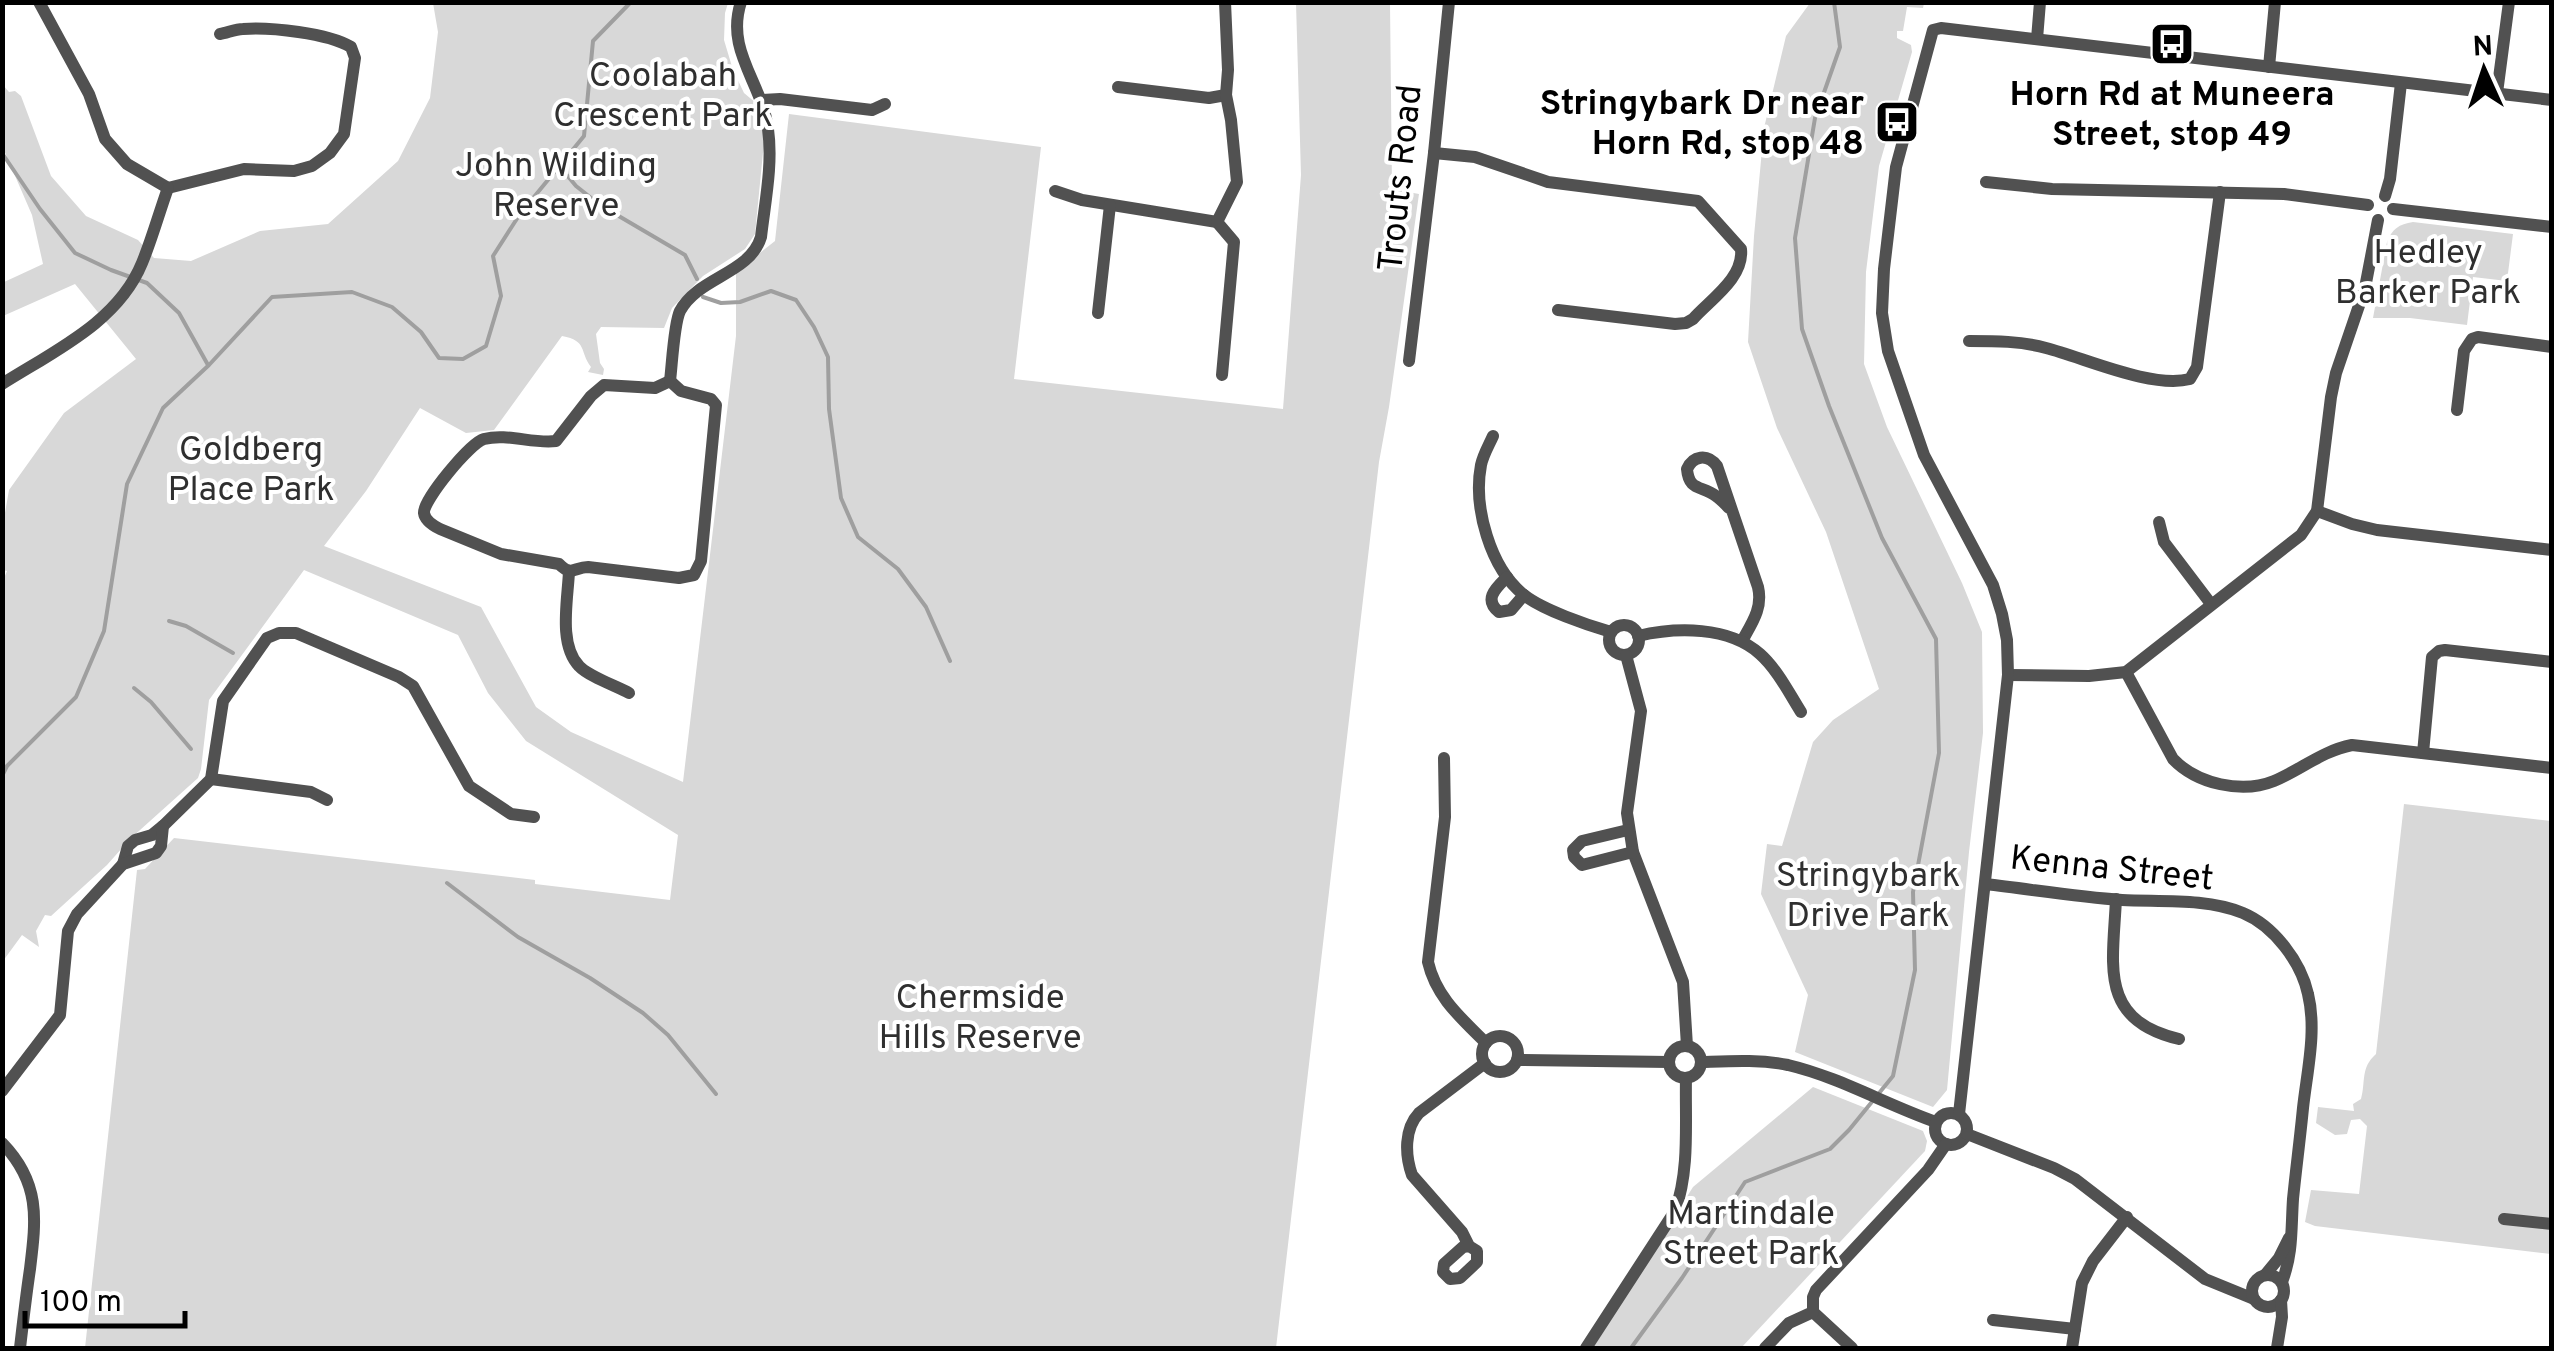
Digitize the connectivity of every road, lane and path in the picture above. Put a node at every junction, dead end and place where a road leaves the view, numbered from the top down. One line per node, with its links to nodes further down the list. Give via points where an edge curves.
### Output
1 (38, 2): 20 (street, via 105,138 127,164)
2 (741, 2): 15 (street, via 740,54)
3 (1225, 2): 14 (street)
4 (1448, 2): 18 (street, Trouts Road)
5 (2040, 2): 9 (street)
6 (2275, 2): 10 (street)
7 (2509, 2): 13 (street)
8 (220, 34): 20 (street, via 316,34 352,47 344,134 312,166 244,169)
9 (2037, 39): 10 (street); 54 (street, via 1933,30 1896,167 1884,269 1888,350 1924,455 1993,586)
10 (2269, 67): 11 (street)
11 (2401, 83): 13 (street); 23 (street)
12 (1118, 87): 14 (street)
13 (2497, 94): 16 (street)
14 (1226, 95): 28 (street, via 1237,182)
15 (762, 100): 17 (street, via 872,110); 36 (street, via 770,146 759,245 704,285 679,313)
16 (2552, 100)
17 (885, 104)
18 (1434, 153): 30 (street, via 1475,157 1548,182 1698,200 1741,249 1739,271 1686,323); 34 (street, Trouts Road)
19 (1986, 182): 22 (street)
20 (168, 188): 37 (street, via 142,263 104,318)
21 (1055, 191): 24 (street)
22 (2220, 192): 25 (street); 32 (street, via 2197,367 2190,379 2130,374 2043,347)
23 (2385, 196): 25 (street); 26 (street)
24 (1110, 205): 28 (street); 31 (street)
25 (2368, 205): 27 (street)
26 (2393, 209): 27 (street); 29 (street)
27 (2378, 220): 41 (street, via 2366,288 2331,397)
28 (1217, 222): 35 (street, via 1234,242)
29 (2552, 226)
30 (1558, 310)
31 (1098, 313)
32 (1968, 341)
33 (2552, 347): 38 (street, via 2472,339 2464,351)
34 (1408, 361)
35 (1222, 374)
36 (670, 381): 44 (street, via 716,405 698,568 679,578 588,567); 44 (street, via 655,388 604,385 556,441 476,442 425,506 430,524 440,529 501,554)
37 (2, 384)
38 (2457, 410)
39 (1493, 436): 45 (street, via 1481,466 1481,501 1491,549)
40 (1729, 508): 50 (street, via 1760,596)
41 (2318, 511): 43 (street, via 2377,530); 47 (street, via 2301,535)
42 (2159, 522): 47 (street, via 2164,542)
43 (2552, 550)
44 (570, 571): 55 (street, via 571,652 580,668)
45 (1507, 577): 46 (street); 46 (street, via 1492,595 1494,608 1511,610)
46 (1524, 595): 48 (street)
47 (2212, 604): 53 (street)
48 (1610, 632): 49 (street, via 1623,625); 51 (street, via 1611,648)
49 (1638, 636): 50 (street, via 1683,630); 51 (street, via 1638,646)
50 (1742, 641): 56 (street, via 1769,663)
51 (1626, 655): 63 (street, via 1641,711)
52 (2552, 662): 57 (street, via 2434,654)
53 (2126, 672): 54 (street); 57 (street, via 2173,759 2213,782 2258,785 2352,746)
54 (2008, 675): 65 (street)
55 (629, 693)
56 (1801, 712)
57 (2423, 753): 59 (street)
58 (1444, 758): 68 (street, via 1445,817 1428,962 1448,1005)
59 (2552, 768)
60 (210, 778): 61 (street); 62 (street, via 223,701 267,638 296,633 413,686 469,786 511,814); 75 (street, via 163,826 156,854 123,864 78,914 68,931 60,1015)
61 (328, 800)
62 (534, 817)
63 (1628, 830): 64 (street); 64 (street, via 1582,841 1574,857 1582,865)
64 (1633, 852): 69 (street, via 1683,982)
65 (1985, 884): 66 (street, Kenna Street); 76 (street)
66 (2116, 900): 67 (street, via 2117,994 2143,1026); 84 (street, Kenna Street, via 2242,912 2262,924 2302,974 2312,1029)
67 (2179, 1039)
68 (1486, 1043): 70 (street, via 1507,1038); 73 (street)
69 (1687, 1046): 71 (street, via 1676,1048); 72 (street)
70 (1517, 1060): 71 (street); 73 (street, via 1504,1072)
71 (1668, 1062): 74 (street)
72 (1701, 1062): 74 (street); 77 (street, via 1789,1066)
73 (1485, 1064): 85 (street, via 1419,1113 1408,1142 1412,1175)
74 (1686, 1078): 96 (street, via 1683,1176 1675,1211)
75 (2, 1092)
76 (1959, 1114): 77 (street, via 1943,1114); 78 (street)
77 (1936, 1122): 80 (street)
78 (1967, 1134): 80 (street); 81 (street, via 2054,1168)
79 (2, 1144): 95 (street, via 28,1180 36,1218)
80 (1946, 1144): 91 (street, via 1816,1290)
81 (2126, 1217): 86 (street); 93 (street, via 2087,1272)
82 (2504, 1219): 83 (street)
83 (2552, 1224)
84 (2290, 1236): 87 (street, Kenna Street); 88 (street, Kenna Street)
85 (1469, 1246)
86 (2205, 1279): 87 (street); 90 (street)
87 (2259, 1279): 88 (street); 90 (street, via 2252,1291)
88 (2282, 1282): 89 (street, Kenna Street)
89 (2281, 1300): 90 (street); 94 (street, Kenna Street)
90 (2260, 1303): 94 (street)
91 (1813, 1312): 97 (street); 98 (street)
92 (1993, 1320): 93 (street)
93 (2075, 1329): 99 (street)
94 (2279, 1333): 100 (street, Kenna Street)
95 (20, 1348)
96 (1586, 1348)
97 (1765, 1348)
98 (1852, 1348)
99 (2072, 1348)
100 (2277, 1348)

